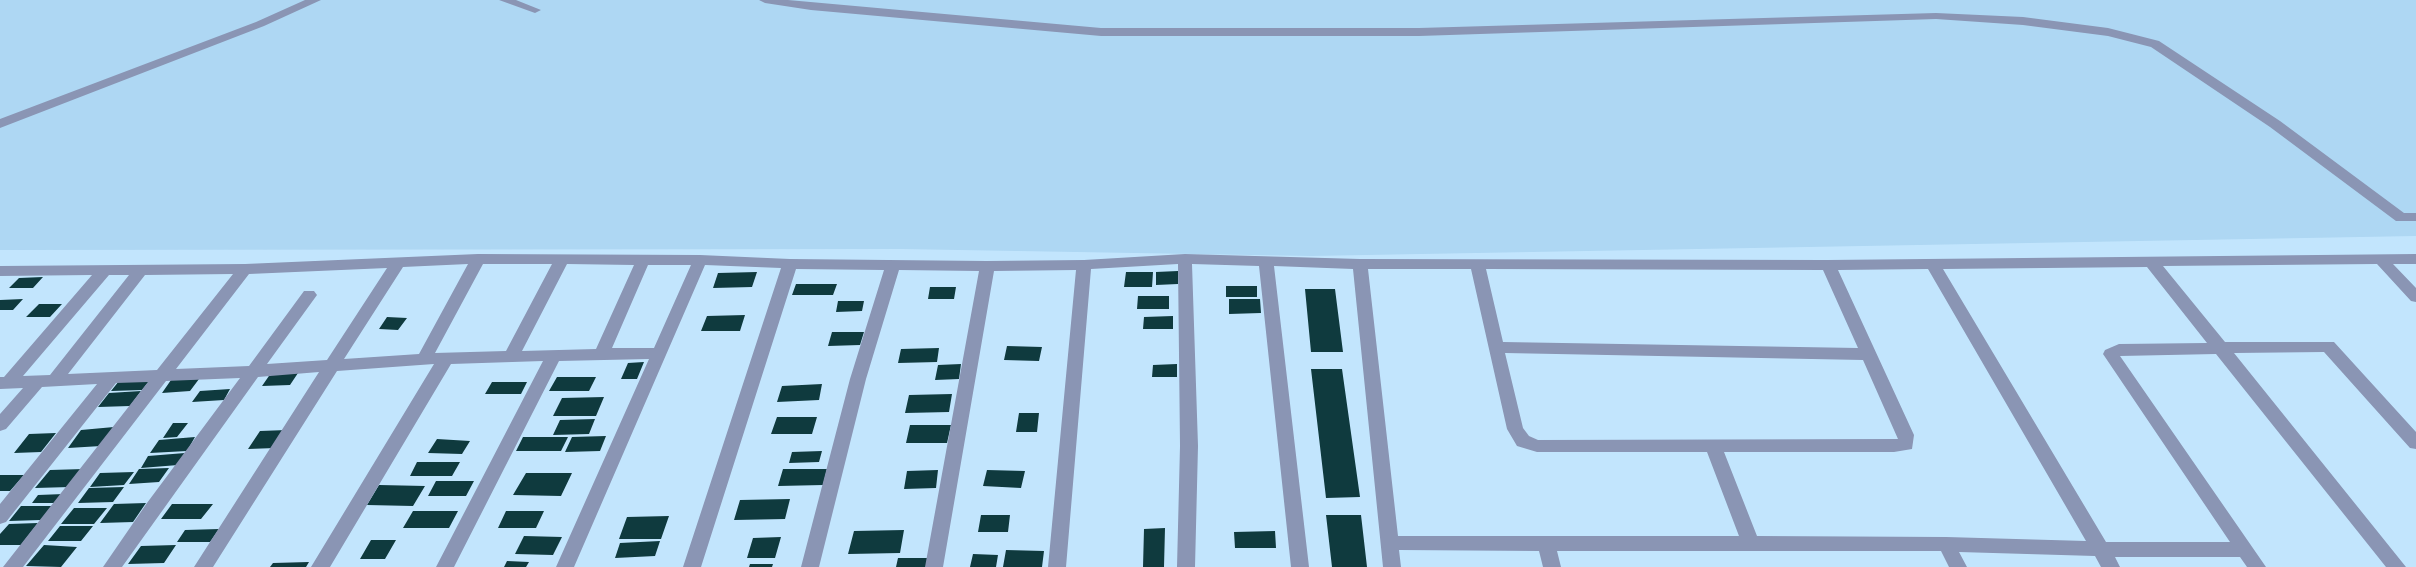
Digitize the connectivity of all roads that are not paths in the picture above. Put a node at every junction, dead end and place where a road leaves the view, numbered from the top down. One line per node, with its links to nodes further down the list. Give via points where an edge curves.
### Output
1 (315, 0): 5 (street)
2 (505, 0): 4 (street)
3 (765, 0): 6 (street, via 810,7 1101,32 1419,32 1936,16 2023,20 2108,32 2155,44 2275,124 2401,218)
4 (535, 10)
5 (0, 124)
6 (2416, 217)
7 (1185, 259): 14 (street); 21 (street); 66 (street)
8 (2380, 259): 9 (street); 16 (street); 30 (street)
9 (2416, 259)
10 (478, 260): 11 (street); 15 (street); 39 (street)
11 (562, 260): 12 (street); 38 (street)
12 (643, 260): 13 (street); 35 (street)
13 (700, 260): 18 (street); 33 (street)
14 (1266, 260): 19 (street); 67 (street)
15 (399, 261): 25 (street); 40 (street)
16 (2151, 262): 23 (street); 32 (street)
17 (1477, 263): 19 (street); 22 (street); 31 (street)
18 (790, 264): 20 (street); 62 (street)
19 (1360, 264): 50 (street)
20 (893, 265): 24 (street); 63 (street, via 858,379)
21 (1084, 265): 24 (street); 65 (street)
22 (1828, 265): 23 (street); 34 (street)
23 (1933, 265): 54 (street)
24 (987, 266): 64 (street)
25 (245, 269): 27 (street); 42 (street)
26 (105, 270): 27 (street); 28 (street); 45 (street)
27 (141, 270): 44 (street)
28 (3, 274)
29 (308, 295): 41 (street)
30 (2416, 297)
31 (1496, 347): 34 (street); 48 (street, via 1515,430 1522,441 1537,446)
32 (2220, 347): 47 (street, via 2328,346); 55 (street, via 2119,350 2112,354); 73 (street)
33 (660, 353): 35 (street); 61 (street)
34 (1869, 354): 48 (street, via 1906,435 1906,444)
35 (601, 356): 36 (street)
36 (554, 357): 38 (street); 60 (street)
37 (446, 358): 38 (street); 39 (street); 59 (street)
38 (510, 358)
39 (423, 360): 40 (street)
40 (330, 366): 41 (street); 58 (street)
41 (255, 371): 42 (street); 57 (street)
42 (161, 376): 43 (street); 56 (street)
43 (111, 378): 44 (street); 49 (street)
44 (46, 381): 45 (street); 46 (street)
45 (4, 383)
46 (0, 425)
47 (2416, 443)
48 (1713, 446): 52 (street)
49 (0, 517)
50 (1390, 543): 51 (street); 68 (street)
51 (1546, 544): 52 (street); 69 (street)
52 (1751, 544): 53 (street)
53 (1946, 544): 54 (street); 70 (street)
54 (2100, 549): 55 (street); 71 (street)
55 (2246, 550): 72 (street)
56 (12, 567)
57 (112, 567)
58 (203, 567)
59 (320, 567)
60 (445, 567)
61 (565, 567)
62 (692, 567)
63 (810, 567)
64 (934, 567)
65 (1056, 567)
66 (1186, 567)
67 (1300, 567)
68 (1392, 567)
69 (1552, 567)
70 (1958, 567)
71 (2111, 567)
72 (2257, 567)
73 (2397, 567)

